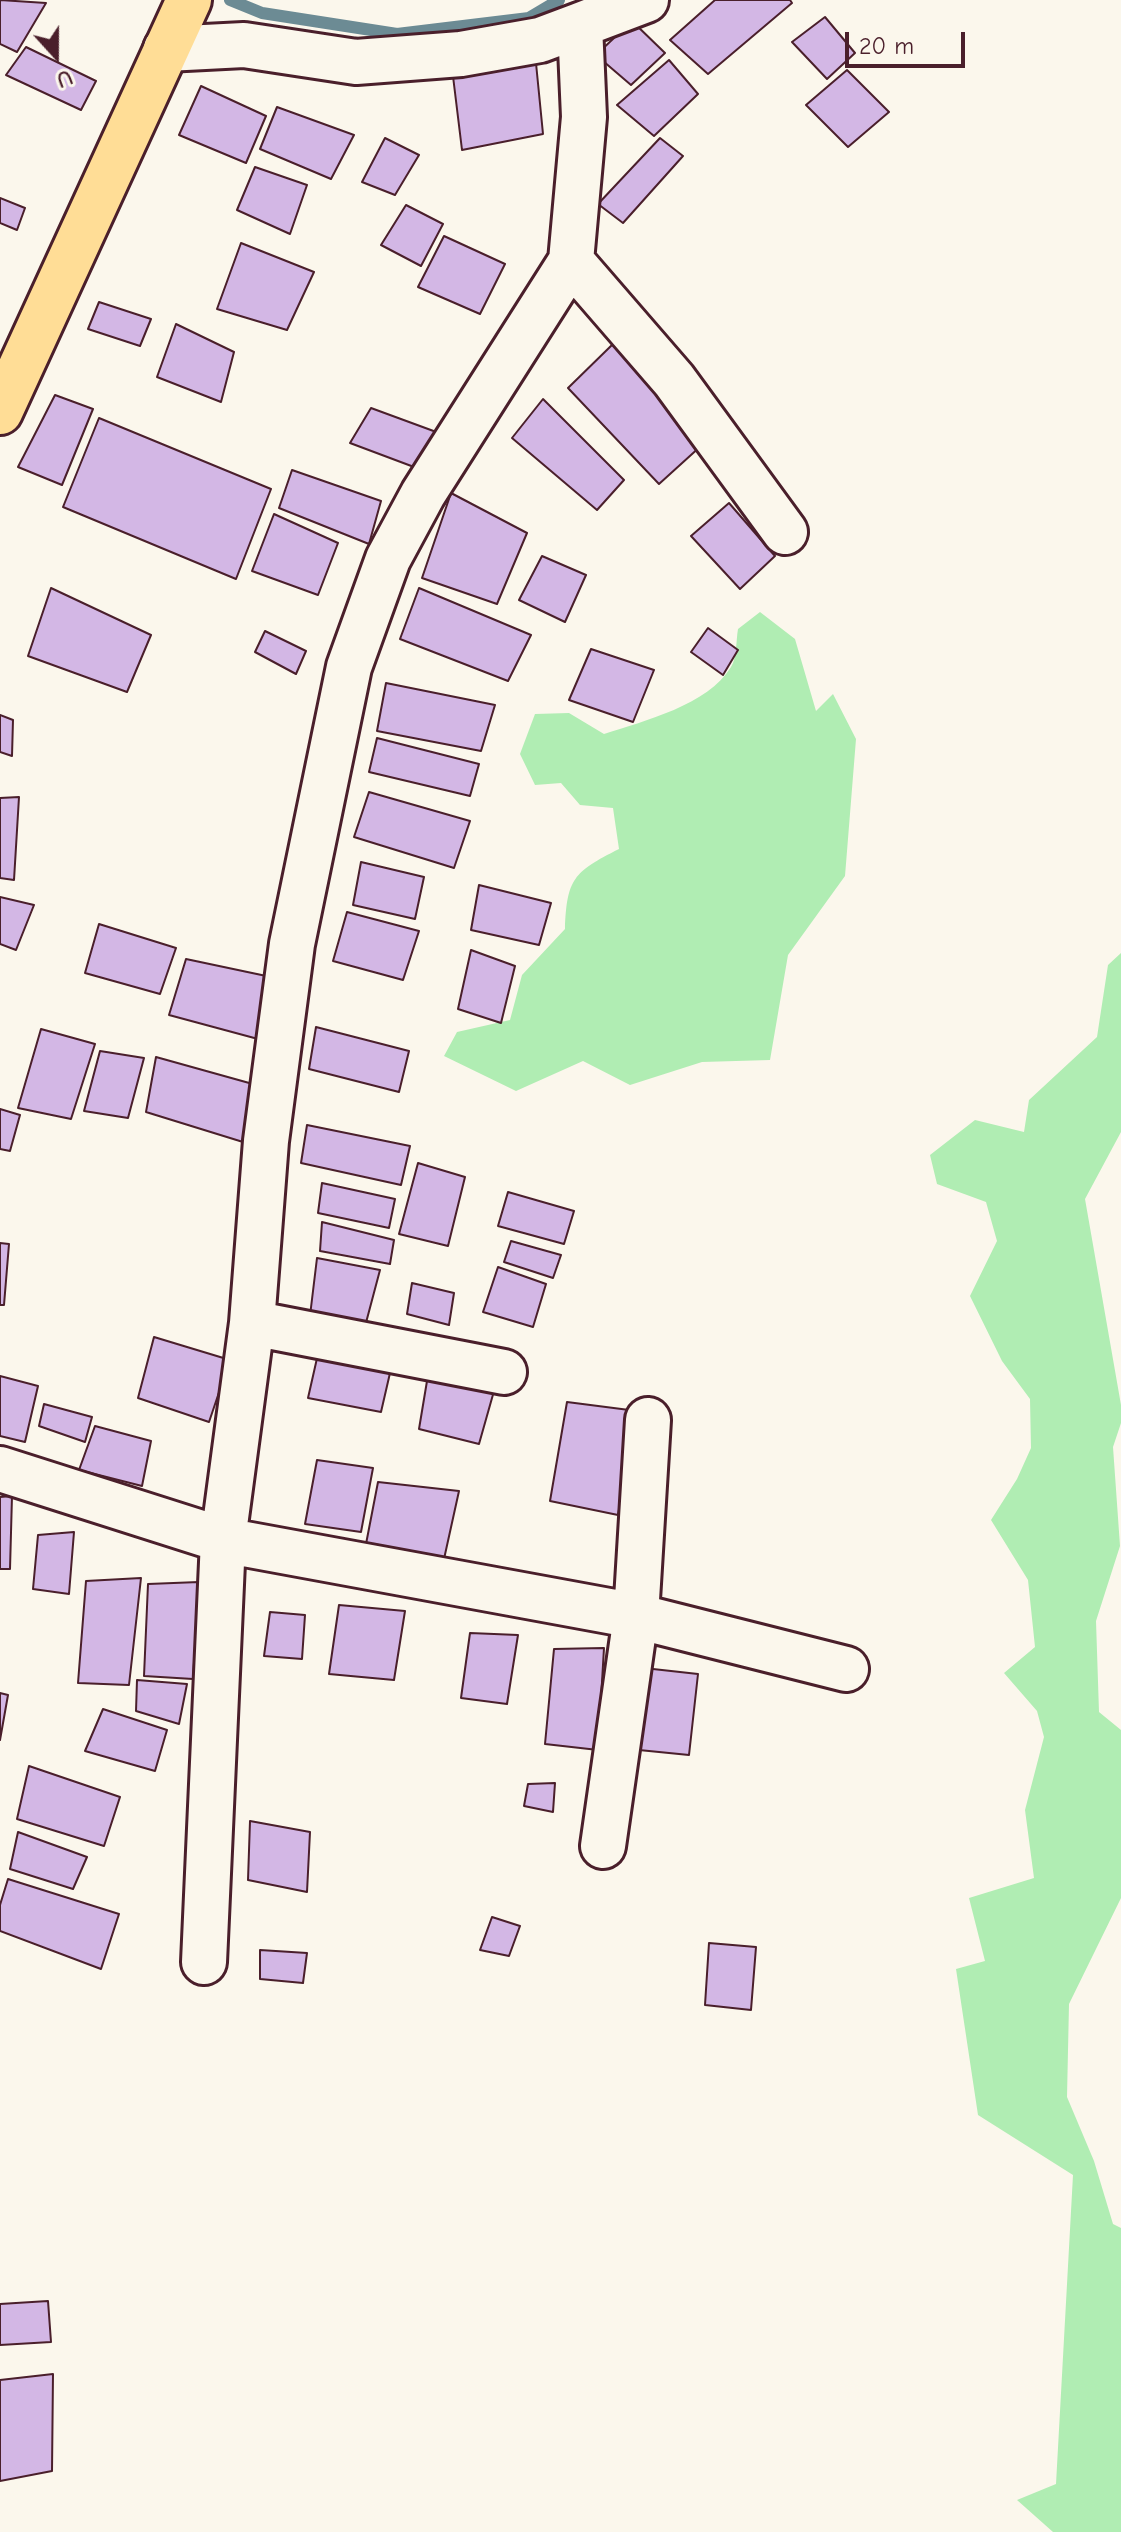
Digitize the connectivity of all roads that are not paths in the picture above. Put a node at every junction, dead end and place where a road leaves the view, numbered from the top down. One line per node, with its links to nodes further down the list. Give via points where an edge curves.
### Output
1 (646, 0): 2 (street)
2 (580, 25): 3 (street, via 540,40 461,54 356,62 244,45); 4 (street, via 584,117)
3 (176, 27): 5 (highway)
4 (571, 261): 6 (street, via 674,380); 7 (street, via 423,494 388,559 349,667 292,944 266,1141)
5 (0, 412)
6 (785, 532)
7 (252, 1323): 8 (street); 11 (street)
8 (504, 1372)
9 (648, 1420): 12 (street)
10 (0, 1469): 11 (street)
11 (223, 1540): 12 (street); 15 (street)
12 (636, 1616): 13 (street); 14 (street)
13 (846, 1669)
14 (603, 1846)
15 (204, 1962)

